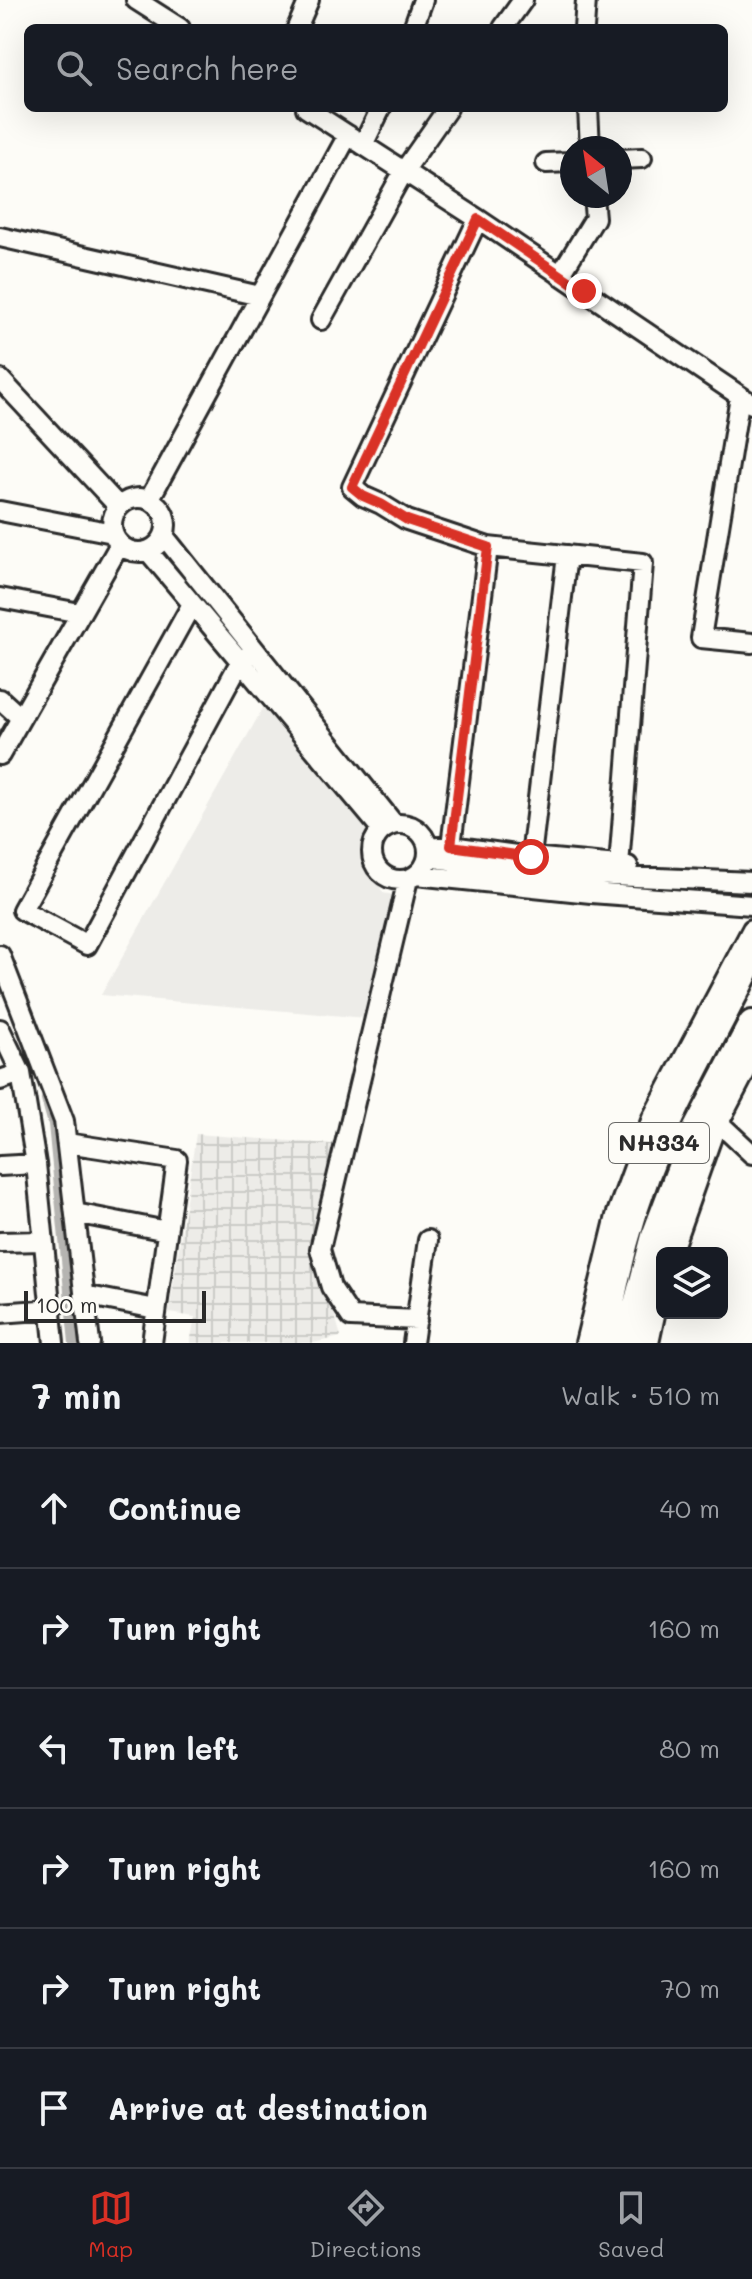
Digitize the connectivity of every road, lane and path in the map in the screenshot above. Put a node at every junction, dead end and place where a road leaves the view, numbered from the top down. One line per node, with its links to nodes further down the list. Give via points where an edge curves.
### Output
1 (136, 0): 6 (street)
2 (309, 0): 8 (street)
3 (423, 0): 9 (street)
4 (586, 0): 11 (street)
5 (517, 2): 10 (street)
6 (156, 6): 7 (street)
7 (176, 24)
8 (299, 24)
9 (414, 24)
10 (505, 24)
11 (584, 24)
12 (312, 112): 17 (street)
13 (378, 112): 17 (street)
14 (445, 112): 22 (street)
15 (588, 112): 16 (street)
16 (589, 136)
17 (355, 140): 22 (street); 27 (street)
18 (632, 158): 19 (street)
19 (642, 158)
20 (560, 162): 21 (street)
21 (546, 163)
22 (404, 171): 24 (street); 28 (street)
23 (594, 208): 26 (street, via 595,218)
24 (478, 219): 26 (street); 36 (street, via 352,487 407,520)
25 (0, 237): 27 (street)
26 (560, 275): 30 (street)
27 (260, 296): 31 (street)
28 (321, 320)
29 (0, 379): 32 (street)
30 (746, 400): 44 (street, via 701,638)
31 (149, 500): 32 (street, via 133,499); 34 (street, via 162,511)
32 (119, 507): 35 (street, via 112,523)
33 (0, 511): 35 (street)
34 (164, 536): 37 (street); 39 (street)
35 (116, 538): 37 (street, via 130,551); 43 (street)
36 (488, 547): 38 (street); 50 (street)
37 (148, 551): 40 (street)
38 (567, 555): 52 (street); 53 (street, via 643,563)
39 (186, 563): 40 (street); 45 (street)
40 (170, 577): 42 (street)
41 (0, 598): 43 (street)
42 (192, 604): 45 (street); 45 (street, via 22,910 87,945)
43 (80, 613): 47 (street)
44 (752, 643)
45 (247, 656): 49 (street)
46 (0, 699): 47 (street)
47 (21, 718): 48 (street)
48 (0, 755)
49 (388, 827): 51 (street, via 403,824 420,832); 54 (street, via 372,848 375,865 389,878)
50 (451, 846): 51 (street); 52 (street)
51 (428, 852): 54 (street); 55 (street)
52 (531, 857): 53 (street)
53 (618, 872): 56 (street); 57 (street)
54 (412, 877): 55 (street); 83 (street, via 320,1249 331,1287 351,1317)
55 (542, 880): 57 (street)
56 (743, 882)
57 (592, 885): 58 (street)
58 (752, 905)
59 (752, 929): 88 (street, via 652,1118 616,1216)
60 (0, 955): 68 (street, via 64,1121)
61 (752, 958): 89 (highway, NH334, via 659,1144 632,1220)
62 (752, 1024): 90 (highway, NH334, via 693,1136 655,1236)
63 (0, 1029): 65 (street)
64 (750, 1068): 67 (street)
65 (21, 1073): 66 (street); 70 (street)
66 (0, 1080)
67 (719, 1123): 69 (street); 77 (street)
68 (67, 1143): 72 (street); 73 (street, via 177,1160)
69 (752, 1154)
70 (36, 1164): 71 (street); 75 (street)
71 (0, 1166)
72 (75, 1213): 73 (street); 78 (street)
73 (167, 1231): 80 (street)
74 (428, 1240): 83 (street)
75 (43, 1241): 76 (street); 79 (street)
76 (0, 1242)
77 (673, 1247)
78 (84, 1295): 80 (street); 85 (street)
79 (53, 1309): 82 (street); 84 (street)
80 (156, 1309): 86 (street)
81 (656, 1310): 91 (street)
82 (0, 1313)
83 (417, 1320): 87 (street)
84 (54, 1343)
85 (90, 1343)
86 (152, 1343)
87 (413, 1343)
88 (585, 1343)
89 (604, 1343)
90 (627, 1343)
91 (649, 1343)

